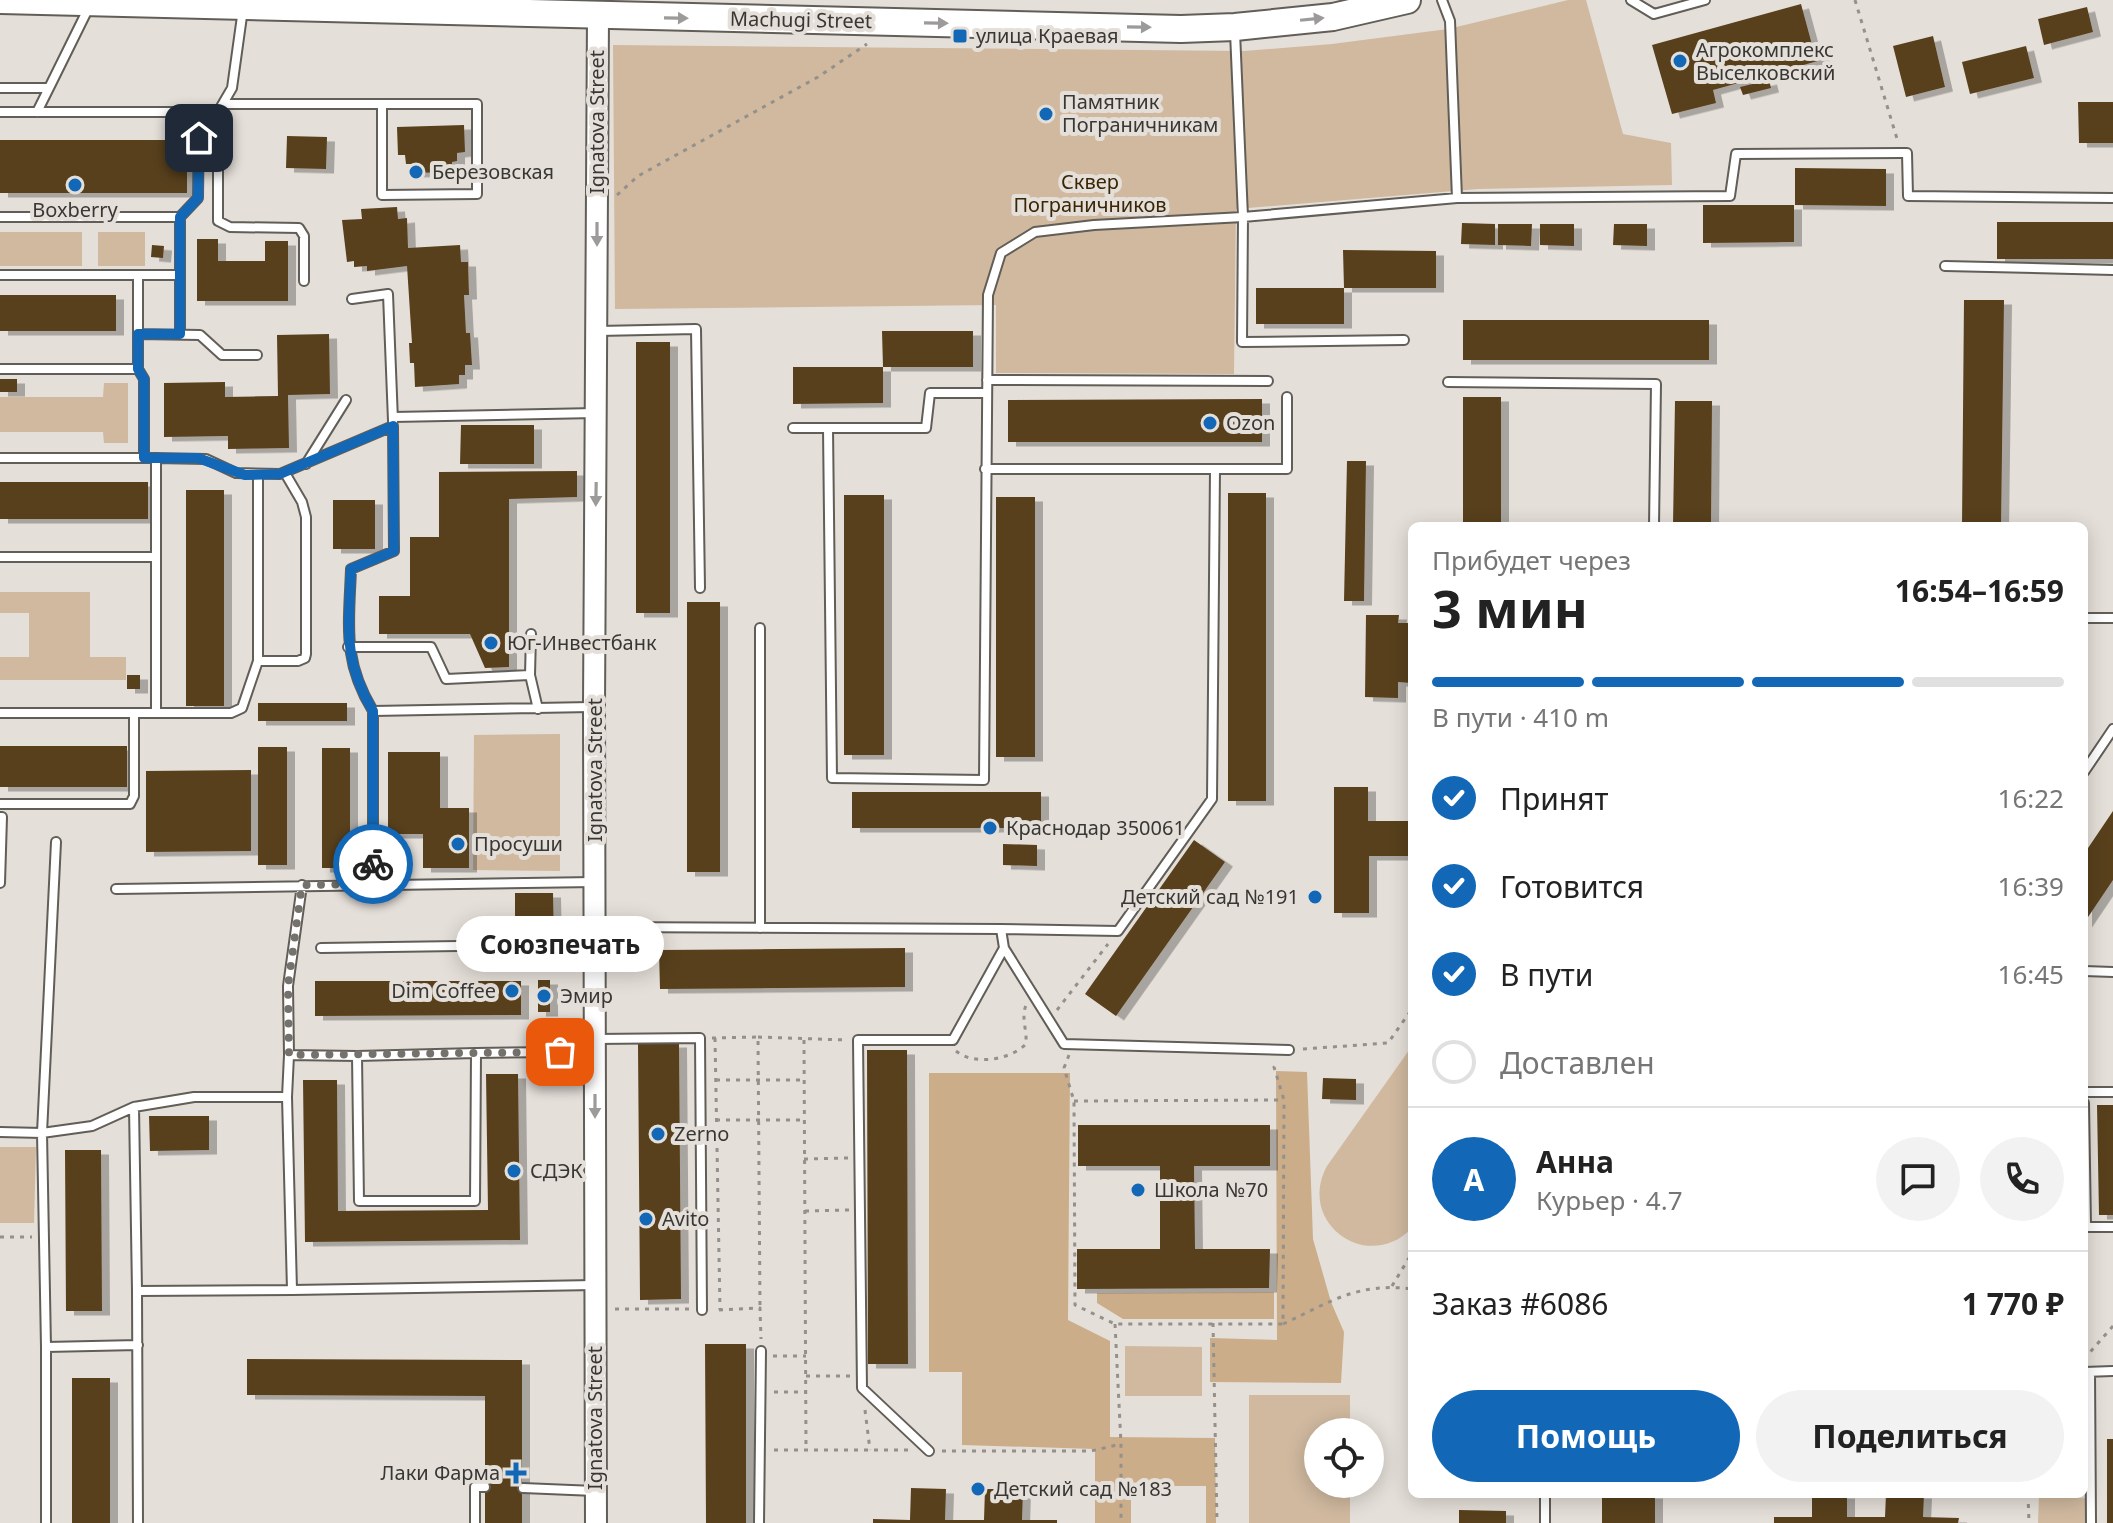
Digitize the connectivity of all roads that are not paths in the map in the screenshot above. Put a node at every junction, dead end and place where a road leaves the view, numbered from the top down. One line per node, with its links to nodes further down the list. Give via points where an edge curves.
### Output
1 (0, 0): 6 (main road, Machugi Street)
2 (1407, 0): 9 (main road, Machugi Street, one-way to 2, via 1333,17)
3 (1442, 0): 17 (lane, via 1450,21)
4 (1631, 0): 5 (lane, via 1654,14)
5 (1705, 0)
6 (92, 1): 7 (main road, Machugi Street); 11 (lane)
7 (244, 4): 8 (main road, Machugi Street); 13 (lane, via 232,88)
8 (598, 16): 9 (main road, Machugi Street, one-way to 9); 29 (street, Ignatova Street, one-way to 29)
9 (1235, 27): 21 (lane)
10 (0, 88): 11 (lane)
11 (49, 88): 15 (lane)
12 (382, 104): 12 (lane, via 477,104 477,194 382,195); 13 (lane)
13 (220, 108): 16 (lane); 27 (lane, via 218,221 230,227 299,228 304,236)
14 (0, 112): 15 (lane)
15 (37, 112): 16 (lane)
16 (199, 112): 20 (lane, via 198,198)
17 (1457, 198): 18 (lane, via 1730,196 1736,154 1901,153 1907,153 1908,196); 21 (lane)
18 (2113, 198)
19 (0, 217): 20 (lane)
20 (180, 217): 26 (lane)
21 (1243, 217): 32 (lane, via 1242,342); 36 (lane, via 1035,232 1001,253 988,295)
22 (1945, 266): 23 (lane)
23 (2113, 270)
24 (0, 275): 25 (lane)
25 (138, 275): 26 (lane); 30 (lane)
26 (180, 275): 31 (lane)
27 (304, 281)
28 (352, 299): 43 (lane, via 388,294)
29 (597, 331): 42 (street, Ignatova Street); 57 (lane, via 696,329)
30 (138, 334): 31 (lane); 35 (lane)
31 (180, 334): 33 (lane, via 200,335 222,355)
32 (1404, 340)
33 (257, 355)
34 (0, 369): 35 (lane)
35 (138, 369): 47 (lane, via 144,379)
36 (987, 380): 37 (lane); 39 (lane)
37 (1268, 381)
38 (1448, 382): 54 (lane, via 1656,384)
39 (987, 393): 45 (lane, via 930,393 926,428); 50 (lane)
40 (1287, 397): 51 (lane, via 1287,469)
41 (346, 400): 49 (lane)
42 (597, 413): 43 (lane); 65 (street, Ignatova Street, one-way to 65)
43 (393, 422): 49 (lane); 62 (lane, via 394,551 351,569)
44 (793, 428): 45 (lane)
45 (828, 428): 50 (lane, via 832,778 984,780)
46 (0, 458): 47 (lane)
47 (144, 458): 48 (lane)
48 (156, 458): 53 (lane, via 206,459 236,473); 56 (lane)
49 (306, 464): 52 (lane)
50 (985, 469): 51 (lane)
51 (1215, 469): 82 (lane, via 1212,799 1118,931)
52 (285, 473): 53 (lane); 63 (lane, via 306,517 306,654 302,661)
53 (258, 475): 63 (lane)
54 (1654, 522)
55 (0, 557): 56 (lane)
56 (156, 557): 70 (lane)
57 (700, 588)
58 (2088, 618): 59 (lane)
59 (2113, 618)
60 (760, 628): 81 (lane)
61 (531, 634): 64 (lane)
62 (348, 647): 64 (lane, via 431,647 446,679); 67 (lane, via 360,690)
63 (258, 661): 70 (lane, via 238,712)
64 (530, 675): 66 (lane)
65 (594, 707): 66 (lane); 76 (street, Ignatova Street)
66 (538, 709): 67 (lane)
67 (373, 711): 78 (lane)
68 (0, 713): 69 (lane)
69 (134, 713): 70 (lane); 73 (lane, via 130,804)
70 (156, 713)
71 (2113, 729): 72 (lane)
72 (2088, 766)
73 (0, 804)
74 (0, 817): 77 (lane)
75 (56, 842): 98 (lane)
76 (595, 882): 78 (lane); 83 (street, Ignatova Street)
77 (0, 883)
78 (373, 884): 79 (lane)
79 (302, 885): 80 (lane); 91 (lane, via 288,986)
80 (116, 889)
81 (760, 928): 82 (lane); 83 (lane)
82 (1001, 929): 85 (lane)
83 (595, 936): 84 (lane); 88 (street, Ignatova Street)
84 (321, 948)
85 (1004, 948): 89 (lane, via 1064,1044); 110 (lane, via 953,1040 858,1040 862,1388)
86 (2088, 971): 87 (lane)
87 (2113, 972)
88 (595, 1039): 90 (lane, via 560,1052); 101 (street, Ignatova Street, one-way to 101); 104 (lane, via 700,1038)
89 (1289, 1050)
90 (476, 1053): 92 (lane); 92 (lane, via 475,1201 359,1201)
91 (289, 1055): 92 (lane); 95 (lane)
92 (357, 1056)
93 (2088, 1092): 94 (lane)
94 (2113, 1092)
95 (287, 1097): 96 (lane, via 194,1097); 102 (lane)
96 (134, 1107): 98 (lane, via 92,1126); 103 (lane)
97 (0, 1132): 98 (lane)
98 (42, 1133): 106 (lane)
99 (2088, 1227): 100 (lane)
100 (2113, 1227)
101 (595, 1285): 102 (lane); 114 (street, Ignatova Street)
102 (292, 1290): 103 (lane)
103 (137, 1291): 105 (lane)
104 (702, 1310)
105 (138, 1345): 106 (lane); 117 (lane)
106 (46, 1347): 116 (lane)
107 (761, 1354): 120 (lane)
108 (2113, 1371): 109 (lane)
109 (2088, 1372)
110 (929, 1451)
111 (2088, 1458): 122 (lane)
112 (485, 1487): 118 (lane, via 475,1487)
113 (523, 1488): 114 (lane)
114 (596, 1491): 119 (street, Ignatova Street)
115 (1545, 1498): 121 (lane)
116 (46, 1523)
117 (138, 1523)
118 (475, 1523)
119 (596, 1523)
120 (759, 1523)
121 (1545, 1523)
122 (2091, 1523)

